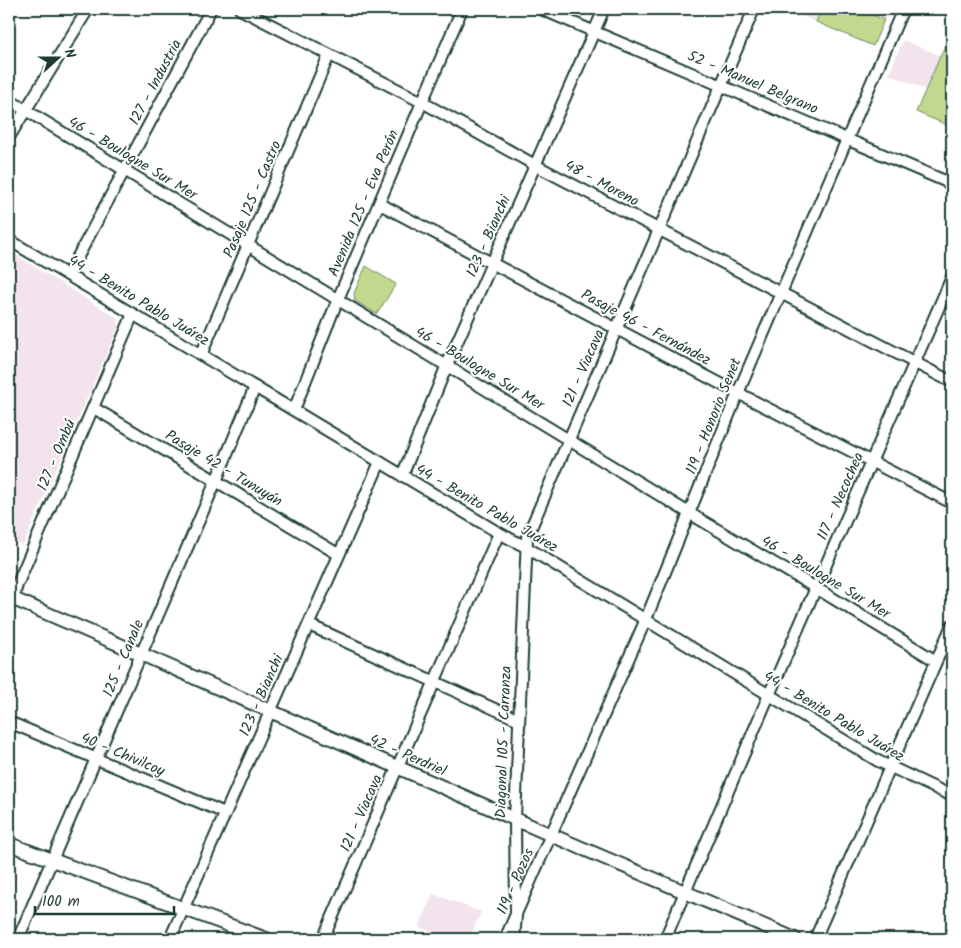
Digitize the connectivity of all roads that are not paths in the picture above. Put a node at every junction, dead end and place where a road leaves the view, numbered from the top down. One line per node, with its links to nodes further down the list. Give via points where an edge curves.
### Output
1 (88, 9): 14 (street)
2 (211, 9): 18 (street, 127 - Industria)
3 (240, 9): 10 (street, 48 - Moreno)
4 (462, 9): 13 (street, Avenida 125 - Eva Perón)
5 (541, 9): 9 (street, 52 - Manuel Belgrano)
6 (604, 9): 9 (street, 123 - Bianchi)
7 (754, 9): 11 (street, 121 - Viacava)
8 (903, 9): 16 (street, 119 - Honorio Senet)
9 (594, 31): 11 (street, 52 - Manuel Belgrano); 17 (street, 123 - Bianchi)
10 (329, 55): 13 (street, 48 - Moreno); 23 (street, Pasaje 125 - Castro)
11 (722, 85): 16 (street, 52 - Manuel Belgrano); 21 (street, 121 - Viacava)
12 (9, 100): 14 (street, 46 - Boulogne Sur Mer)
13 (422, 102): 17 (street, 48 - Moreno); 20 (street, Avenida 125 - Eva Perón)
14 (25, 110): 15 (street); 18 (street, 46 - Boulogne Sur Mer)
15 (9, 137)
16 (847, 138): 19 (street, 52 - Manuel Belgrano); 27 (street, 119 - Honorio Senet)
17 (535, 165): 21 (street, 48 - Moreno); 24 (street, 123 - Bianchi)
18 (124, 171): 23 (street, 46 - Boulogne Sur Mer); 25 (street, 127 - Industria)
19 (952, 184)
20 (380, 204): 24 (street, Pasaje 46 - Fernández); 28 (street, Avenida 125 - Eva Perón)
21 (659, 230): 27 (street, 48 - Moreno); 30 (street, 121 - Viacava)
22 (9, 240): 25 (street, 44 - Benito Pablo Juárez)
23 (249, 245): 28 (street, 46 - Boulogne Sur Mer); 31 (street, Pasaje 125 - Castro)
24 (493, 263): 30 (street, Pasaje 46 - Fernández); 33 (street, 123 - Bianchi)
25 (68, 276): 29 (street, 44 - Benito Pablo Juárez)
26 (952, 277): 32 (street, 117 - Necochea)
27 (781, 293): 32 (street, 48 - Moreno); 36 (street, 119 - Honorio Senet)
28 (338, 299): 33 (street, 46 - Boulogne Sur Mer); 38 (street, Avenida 125 - Eva Perón)
29 (133, 314): 31 (street, 44 - Benito Pablo Juárez); 37 (street, 127 - Ombú)
30 (617, 329): 36 (street, Pasaje 46 - Fernández); 39 (street, 121 - Viacava)
31 (202, 355): 35 (street, 44 - Benito Pablo Juárez)
32 (915, 363): 34 (street, 48 - Moreno); 40 (street, 117 - Necochea)
33 (447, 365): 39 (street, 46 - Boulogne Sur Mer); 42 (street, 123 - Bianchi)
34 (952, 382)
35 (255, 387): 38 (street, 44 - Benito Pablo Juárez); 43 (street, 125 - Canale)
36 (738, 393): 40 (street, Pasaje 46 - Fernández); 45 (street, 119 - Honorio Senet)
37 (94, 408): 43 (street, Pasaje 42 - Tunuyán); 50 (street, 127 - Ombú)
38 (294, 410): 41 (street, 44 - Benito Pablo Juárez)
39 (568, 439): 45 (street, 46 - Boulogne Sur Mer); 47 (street, 121 - Viacava, via 527,537)
40 (872, 461): 44 (street, Pasaje 46 - Fernández); 49 (street, 117 - Necochea)
41 (380, 462): 42 (street, 44 - Benito Pablo Juárez); 48 (street, 123 - Bianchi)
42 (402, 476): 46 (street, 44 - Benito Pablo Juárez)
43 (216, 482): 48 (street, Pasaje 42 - Tunuyán); 54 (street, 125 - Canale)
44 (952, 503)
45 (689, 513): 49 (street, 46 - Boulogne Sur Mer); 51 (street, 119 - Honorio Senet)
46 (499, 533): 47 (street, 44 - Benito Pablo Juárez); 56 (street, 121 - Viacava)
47 (526, 547): 51 (street, 44 - Benito Pablo Juárez); 59 (street, Diagonal 105 - Carranza)
48 (338, 554): 52 (street, 123 - Bianchi)
49 (816, 588): 55 (street, 46 - Boulogne Sur Mer); 57 (street, 117 - Necochea)
50 (10, 602): 54 (street, 42 - Perdriel)
51 (646, 619): 57 (street, 44 - Benito Pablo Juárez); 67 (street, 119 - Honorio Senet)
52 (309, 625): 56 (street); 58 (street, 123 - Bianchi)
53 (952, 625): 55 (street)
54 (141, 654): 58 (street, 42 - Perdriel); 61 (street, 125 - Canale)
55 (936, 661): 63 (street)
56 (435, 682): 59 (street); 62 (street, 121 - Viacava)
57 (769, 695): 63 (street, 44 - Benito Pablo Juárez); 70 (street, 117 - Necochea)
58 (270, 712): 62 (street, 42 - Perdriel); 65 (street, 123 - Bianchi)
59 (519, 720): 66 (street, Diagonal 105 - Carranza)
60 (9, 722): 61 (street, 40 - Chivilcoy)
61 (96, 759): 65 (street, 40 - Chivilcoy); 69 (street, 125 - Canale)
62 (397, 768): 66 (street, 42 - Perdriel); 76 (street, 121 - Viacava)
63 (889, 768): 64 (street, 44 - Benito Pablo Juárez); 81 (street)
64 (952, 796)
65 (225, 813): 71 (street, 123 - Bianchi)
66 (515, 819): 67 (street, 42 - Perdriel); 72 (street, Diagonal 105 - Carranza)
67 (551, 836): 70 (street, 42 - Perdriel); 72 (street, 119 - Pozos)
68 (9, 844): 69 (street)
69 (52, 860): 71 (street); 73 (street, 125 - Canale)
70 (685, 893): 79 (street, 117 - Necochea); 80 (street, 42 - Perdriel)
71 (184, 908): 74 (street, 123 - Bianchi); 75 (street)
72 (516, 916): 77 (street, 119 - Pozos); 78 (street, Diagonal 105 - Carranza)
73 (18, 939)
74 (170, 939)
75 (266, 939)
76 (323, 939)
77 (505, 939)
78 (514, 939)
79 (665, 939)
80 (795, 939)
81 (815, 939)

